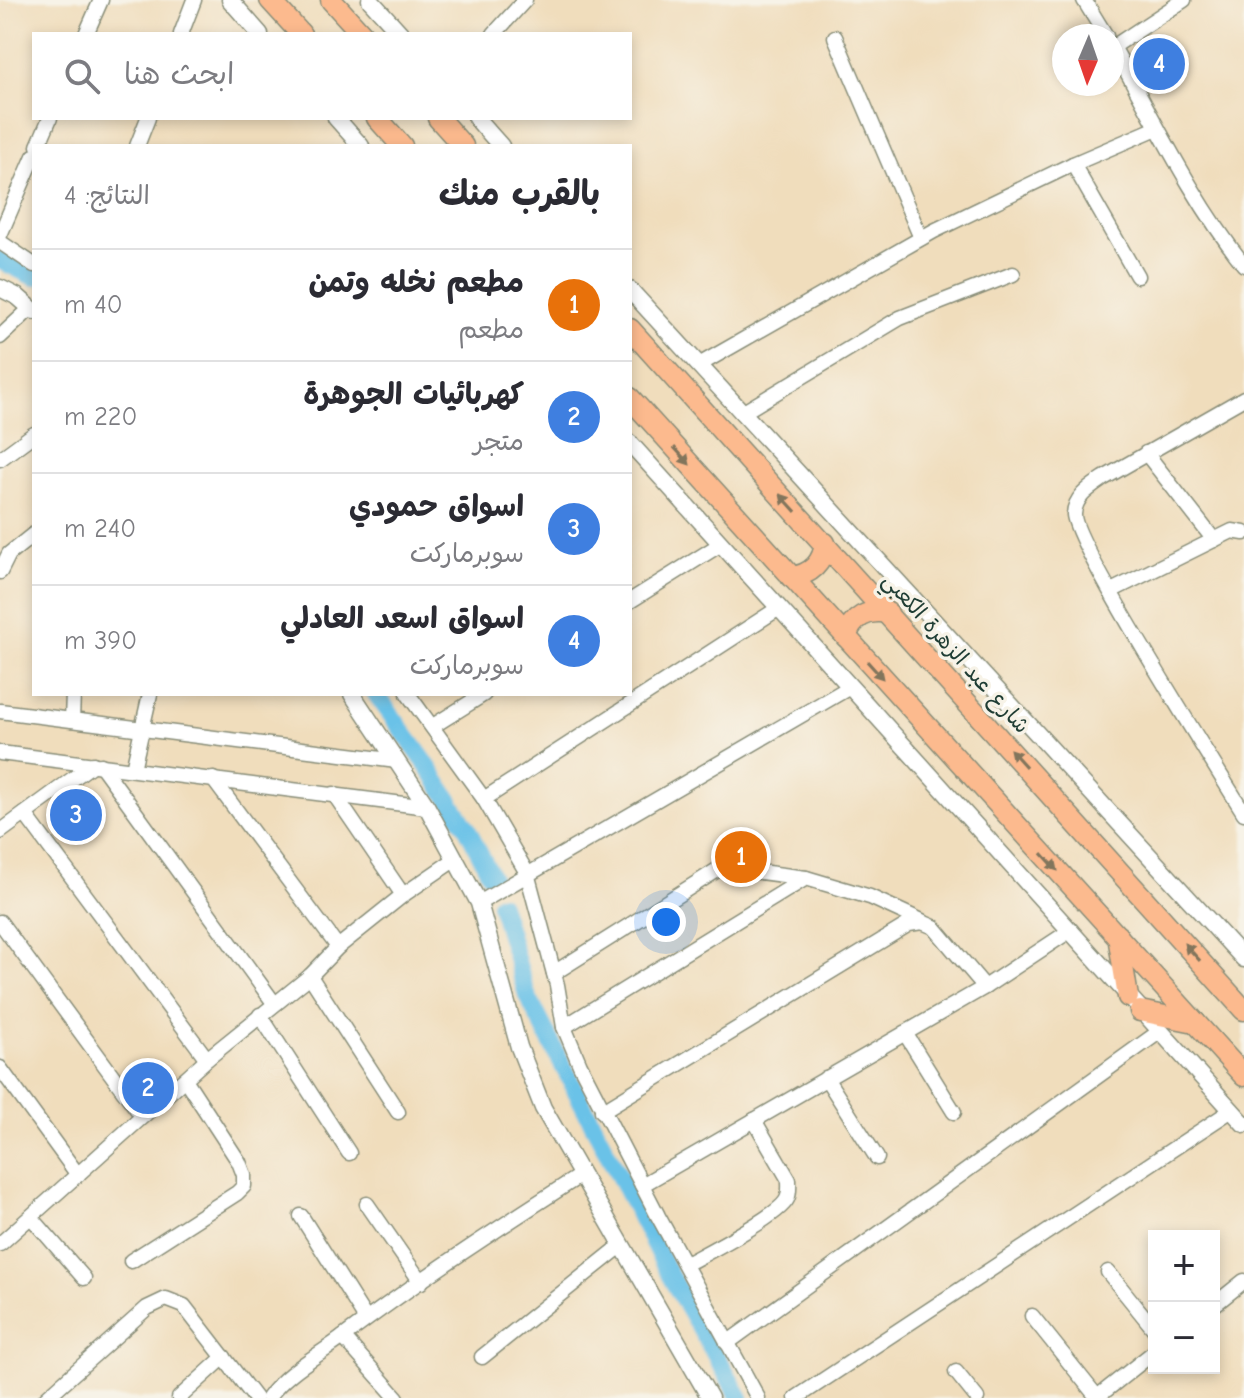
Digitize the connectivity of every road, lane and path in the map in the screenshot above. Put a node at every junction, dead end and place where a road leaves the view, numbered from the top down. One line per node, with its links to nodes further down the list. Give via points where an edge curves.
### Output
1 (101, 0): 11 (street)
2 (194, 0): 12 (street)
3 (230, 0): 13 (street)
4 (270, 0): 14 (main road)
5 (331, 0): 15 (main road)
6 (370, 0): 16 (street)
7 (525, 0): 17 (street)
8 (1084, 0): 10 (street)
9 (1184, 0): 19 (street)
10 (1099, 24)
11 (87, 32)
12 (182, 32)
13 (258, 32)
14 (299, 32)
15 (360, 32)
16 (399, 32)
17 (496, 32)
18 (835, 37): 37 (street)
19 (1124, 38)
20 (1124, 68): 27 (street)
21 (49, 120): 28 (street)
22 (147, 120): 29 (street)
23 (338, 120): 30 (street)
24 (379, 120): 31 (main road)
25 (440, 120): 32 (main road)
26 (478, 120): 33 (street)
27 (1157, 128): 35 (street); 40 (street)
28 (39, 144)
29 (138, 144)
30 (359, 144)
31 (400, 144)
32 (461, 144)
33 (499, 144)
34 (32, 161): 36 (street)
35 (1073, 164): 37 (street); 42 (street)
36 (0, 235)
37 (921, 238): 48 (street)
38 (0, 242): 39 (street)
39 (32, 264)
40 (1244, 265)
41 (1013, 274): 51 (street, via 900,318)
42 (1137, 276)
43 (0, 288): 45 (street)
44 (632, 292): 48 (street)
45 (32, 310): 47 (street)
46 (632, 331): 59 (main road, شارع عبد الزهرة الكعبي, one-way to 46)
47 (0, 337)
48 (699, 365): 51 (street)
49 (1244, 398): 54 (street)
50 (632, 400): 62 (main road, one-way to 62)
51 (742, 413): 99 (street)
52 (32, 435): 55 (street)
53 (632, 445): 60 (street)
54 (1146, 453): 58 (street); 63 (street, via 1083,493 1073,515 1076,530)
55 (0, 459)
56 (1244, 533): 58 (street, via 1232,531)
57 (32, 536): 61 (street, via 9,554)
58 (1214, 540): 63 (street)
59 (825, 543): 62 (main road, via 815,567); 66 (main road, شارع عبد الزهرة الكعبي)
60 (721, 544): 64 (street); 65 (street)
61 (0, 572)
62 (791, 577): 67 (main road)
63 (1111, 591): 86 (street)
64 (632, 600)
65 (779, 608): 68 (street); 84 (street)
66 (888, 613): 67 (main road, via 861,615); 105 (main road, شارع عبد الزهرة الكعبي, one-way to 66)
67 (846, 637): 97 (main road, one-way to 97)
68 (850, 687): 90 (street); 96 (street)
69 (73, 696): 75 (street)
70 (149, 696): 77 (street)
71 (353, 696): 79 (street)
72 (410, 696): 76 (street)
73 (481, 696): 76 (street)
74 (0, 711): 75 (street)
75 (72, 720): 77 (street)
76 (433, 726): 84 (street)
77 (141, 728): 79 (street); 81 (street)
78 (0, 753): 80 (street)
79 (397, 761): 85 (street)
80 (97, 765): 81 (street); 87 (street); 103 (street)
81 (133, 769): 82 (street)
82 (213, 779): 83 (street); 98 (street)
83 (334, 794): 85 (street); 92 (street)
84 (484, 799): 90 (street)
85 (427, 807): 89 (street)
86 (1244, 813)
87 (25, 814): 88 (street); 111 (street)
88 (0, 832)
89 (454, 860): 92 (street); 93 (street)
90 (527, 873): 93 (street); 100 (street)
91 (806, 878): 95 (street, via 870,897); 100 (street, via 722,867); 108 (street)
92 (403, 895): 98 (street)
93 (479, 903): 126 (street, via 524,1059 543,1108)
94 (0, 922): 120 (street)
95 (922, 922): 102 (street, via 934,927); 117 (street, via 909,924)
96 (1071, 930): 102 (street); 104 (street)
97 (1118, 936): 104 (main road); 107 (main road)
98 (338, 947): 101 (street)
99 (1244, 959)
100 (554, 973): 108 (street)
101 (310, 976): 103 (street); 118 (street)
102 (985, 987): 110 (street)
103 (274, 1003): 106 (street)
104 (1134, 1004): 107 (main road); 109 (street)
105 (1244, 1010)
106 (260, 1015): 111 (street); 123 (street)
107 (1195, 1022): 113 (main road)
108 (564, 1027): 117 (street)
109 (1159, 1032): 116 (street); 145 (street)
110 (905, 1033): 114 (street); 119 (street)
111 (207, 1059): 115 (street)
112 (0, 1068): 125 (street)
113 (1244, 1076)
114 (826, 1078): 121 (street); 124 (street)
115 (185, 1079): 120 (street); 134 (street, via 239,1162 244,1186)
116 (1232, 1110): 122 (street); 158 (street)
117 (602, 1111): 127 (street)
118 (398, 1112)
119 (954, 1112)
120 (142, 1116): 125 (street)
121 (754, 1120): 127 (street); 135 (street, via 789,1180 787,1201)
122 (1244, 1124)
123 (349, 1153)
124 (877, 1158)
125 (78, 1175): 130 (street)
126 (581, 1175): 133 (street); 139 (street)
127 (642, 1185): 135 (street)
128 (367, 1204): 139 (street)
129 (301, 1216): 142 (street)
130 (31, 1217): 132 (street); 137 (street)
131 (0, 1220): 132 (street)
132 (5, 1239)
133 (622, 1245): 147 (street); 156 (street)
134 (131, 1261)
135 (686, 1264): 145 (street)
136 (1108, 1272): 143 (street)
137 (84, 1278)
138 (1244, 1281): 140 (street)
139 (421, 1282): 142 (street)
140 (1218, 1302)
141 (1032, 1316): 150 (street)
142 (366, 1319): 144 (street)
143 (1148, 1322)
144 (343, 1337): 154 (street); 155 (street)
145 (727, 1343): 157 (street)
146 (224, 1357): 151 (street, via 184,1306 166,1299 147,1308); 152 (street); 153 (street)
147 (482, 1357)
148 (1148, 1357): 150 (street)
149 (956, 1372): 159 (street)
150 (1096, 1397)
151 (46, 1398)
152 (179, 1398)
153 (255, 1398)
154 (268, 1398)
155 (397, 1398)
156 (710, 1398)
157 (758, 1398)
158 (796, 1398)
159 (977, 1398)

